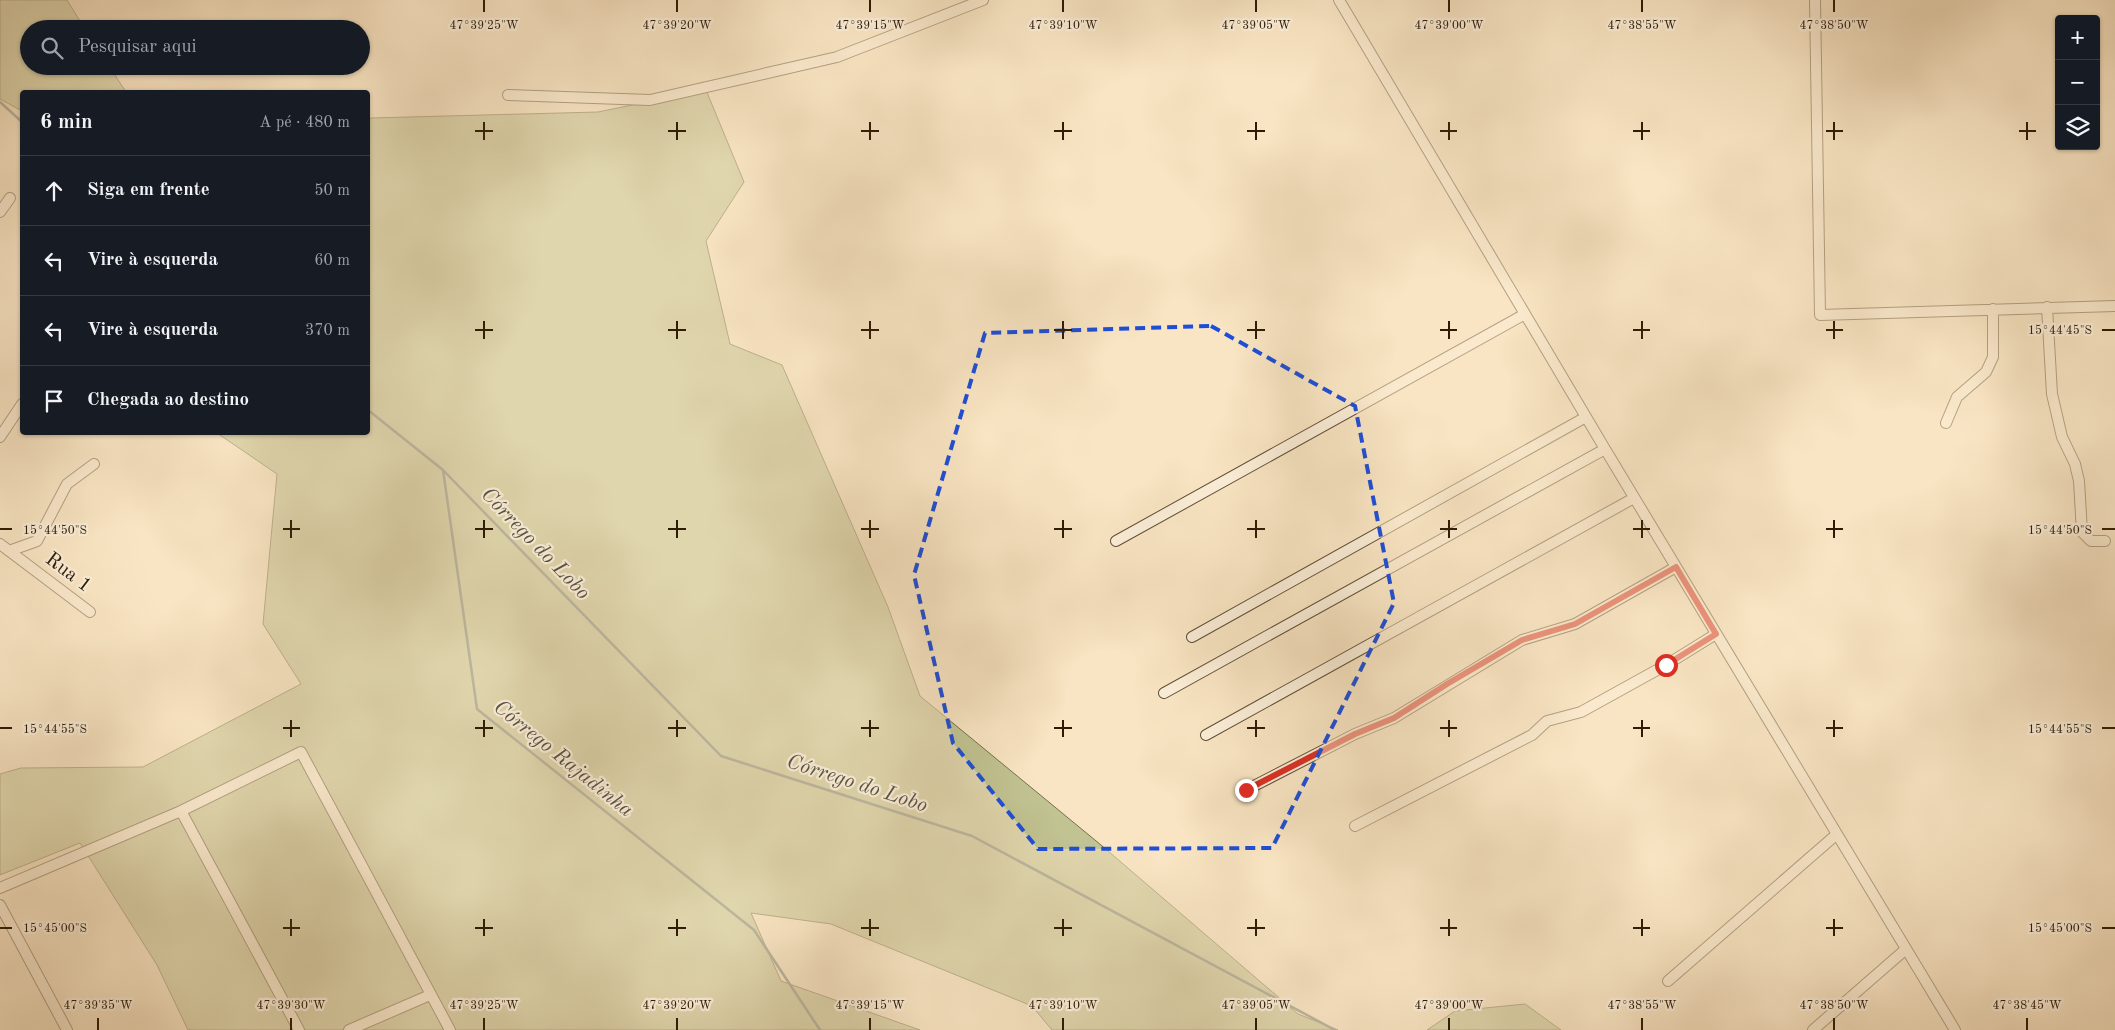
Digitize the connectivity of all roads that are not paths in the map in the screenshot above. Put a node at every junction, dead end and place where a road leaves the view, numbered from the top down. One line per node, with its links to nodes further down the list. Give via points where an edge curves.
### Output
1 (983, 0): 4 (street, via 837,57 650,100)
2 (1338, 0): 10 (street)
3 (1814, 0): 9 (street, via 1820,315)
4 (508, 95)
5 (10, 198): 6 (street)
6 (0, 212)
7 (2115, 306): 8 (street)
8 (2047, 307): 9 (street); 19 (street, via 2052,394 2062,437 2079,481 2082,532 2091,541)
9 (1993, 309): 13 (street, via 1993,357 1986,372 1957,397)
10 (1525, 314): 12 (street); 18 (street)
11 (20, 407): 14 (street)
12 (1586, 416): 15 (street); 25 (street)
13 (1946, 423)
14 (0, 437)
15 (1604, 449): 17 (street); 26 (street)
16 (94, 464): 21 (street, via 67,484 37,541)
17 (1634, 498): 22 (street); 27 (street)
18 (1116, 541)
19 (2105, 542)
20 (0, 544): 21 (street, Rua 1)
21 (9, 551): 23 (street, Rua 1)
22 (1676, 567): 24 (street); 28 (street, via 1575,624 1522,640 1394,718 1355,734)
23 (90, 612)
24 (1716, 634): 30 (street, via 1581,712 1547,721 1532,735); 31 (street)
25 (1192, 637)
26 (1164, 693)
27 (1206, 735)
28 (1246, 790)
29 (181, 811): 32 (street); 36 (street, via 301,752); 38 (street)
30 (1355, 826)
31 (1837, 834): 34 (street); 35 (street)
32 (0, 888)
33 (0, 905): 37 (street)
34 (1906, 949): 41 (street); 42 (street)
35 (1668, 981)
36 (430, 994): 39 (street); 40 (street)
37 (68, 1030)
38 (299, 1030)
39 (349, 1030)
40 (450, 1030)
41 (1813, 1030)
42 (1955, 1030)

